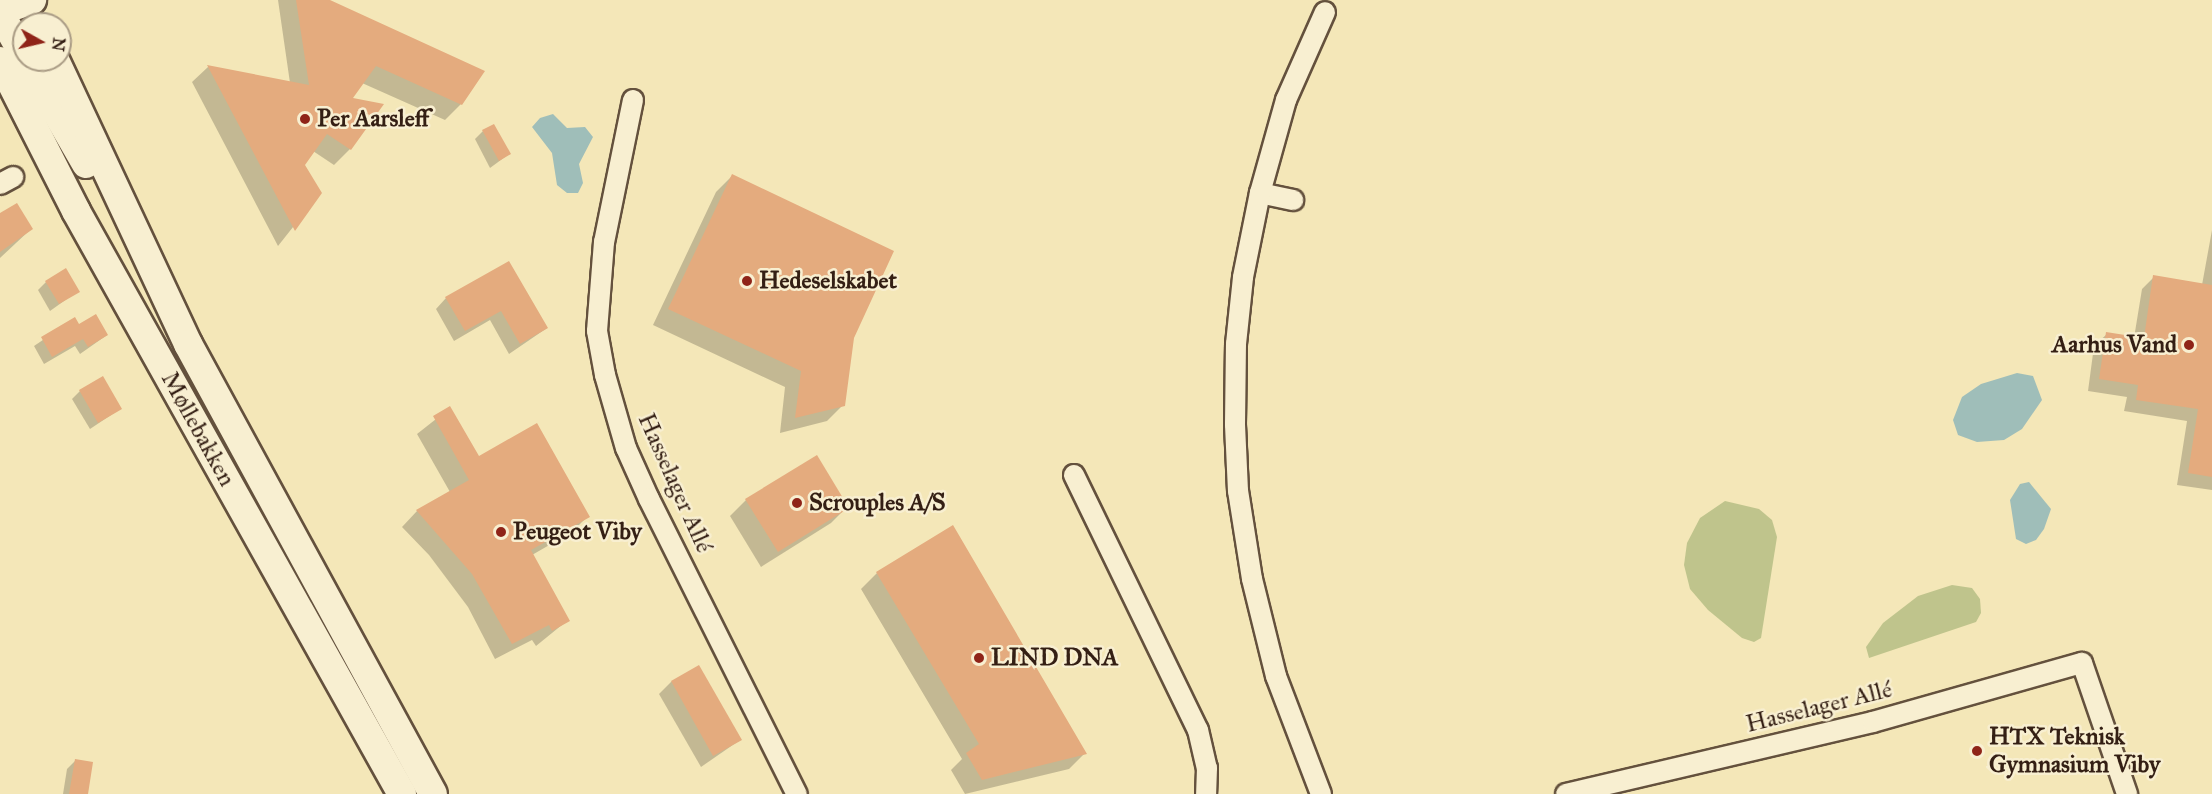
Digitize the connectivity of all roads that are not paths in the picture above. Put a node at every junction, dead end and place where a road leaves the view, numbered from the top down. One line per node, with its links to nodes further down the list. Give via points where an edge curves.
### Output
1 (30, 5): 2 (main road)
2 (0, 12): 4 (main road)
3 (1325, 12): 9 (street, via 1286,100)
4 (12, 34)
5 (0, 61): 13 (main road, Møllebakken, via 76,212)
6 (33, 72): 11 (main road)
7 (61, 72): 11 (main road, Møllebakken)
8 (633, 100): 15 (street, Hasselager Allé, via 604,242 597,331 605,375 626,448 649,499)
9 (1260, 193): 10 (street); 17 (street, via 1243,277 1236,344 1238,491 1252,579 1276,676)
10 (1293, 200)
11 (172, 310): 14 (main road, Møllebakken)
12 (1074, 475): 16 (street, via 1198,730 1208,768)
13 (402, 794)
14 (433, 794)
15 (797, 794)
16 (1206, 794)
17 (1321, 794)
18 (1566, 794): 19 (street, Hasselager Allé, via 1873,722 2082,663)
19 (2127, 794)

